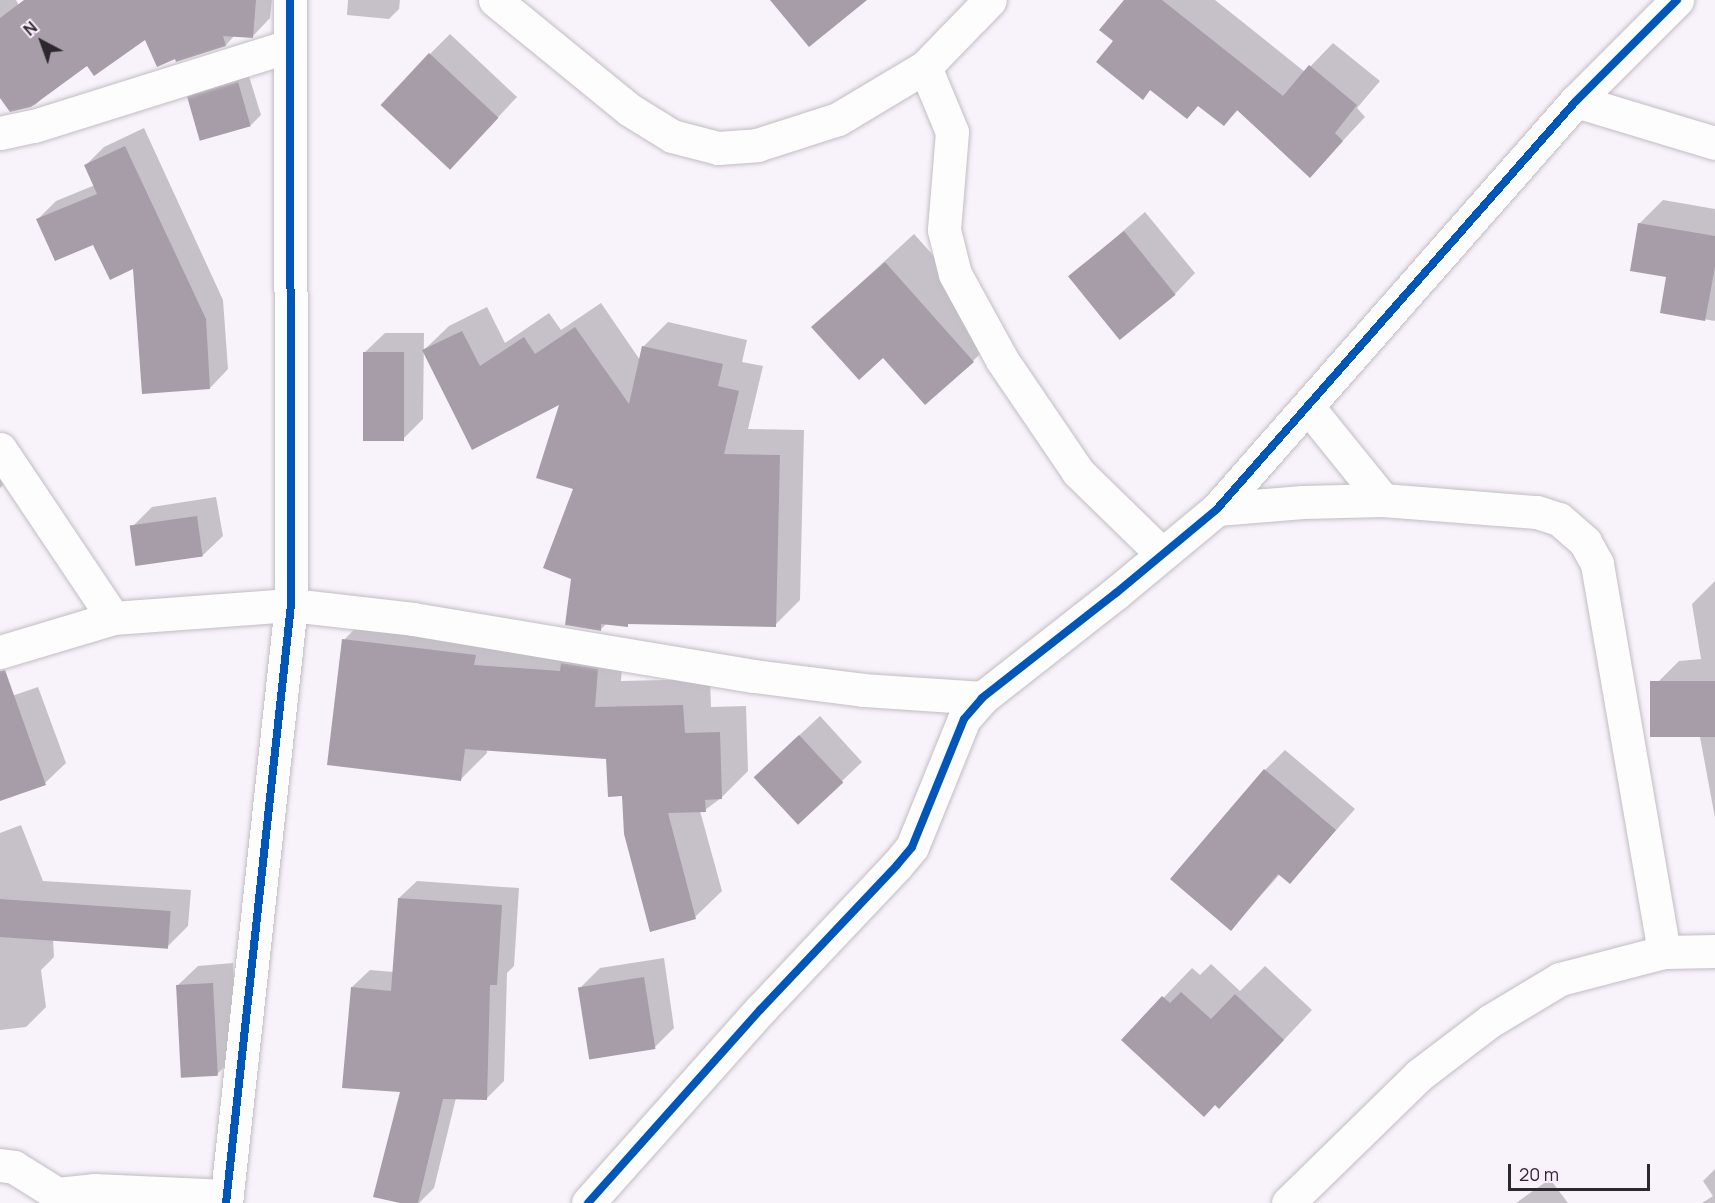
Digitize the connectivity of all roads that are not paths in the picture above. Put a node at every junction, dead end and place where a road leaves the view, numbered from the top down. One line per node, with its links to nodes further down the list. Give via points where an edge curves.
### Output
1 (290, 0): 5 (street)
2 (495, 0): 6 (street, via 630,110 672,136 718,148 758,145 838,118)
3 (990, 0): 6 (street)
4 (1677, 0): 7 (street)
5 (290, 46): 8 (street, via 34,126); 15 (street)
6 (925, 67): 14 (street, via 952,132 944,230 955,274 1002,360 1078,472)
7 (1576, 100): 9 (street); 10 (street)
8 (0, 133)
9 (1715, 143)
10 (1308, 407): 12 (street); 13 (street)
11 (0, 449): 16 (street)
12 (1383, 500): 13 (street); 20 (street, via 1537,512 1559,519 1585,542 1597,564)
13 (1216, 509): 14 (street)
14 (1162, 554): 18 (street)
15 (291, 605): 16 (street); 18 (street, via 413,619 754,676 863,690); 22 (street)
16 (113, 618): 17 (street)
17 (0, 652)
18 (982, 698): 23 (street, via 964,719 912,847)
19 (1715, 951): 20 (street)
20 (1664, 952): 24 (street, via 1560,979 1490,1021 1419,1075)
21 (0, 1165): 22 (street, via 14,1167 57,1194 94,1190)
22 (227, 1199)
23 (588, 1203)
24 (1288, 1203)

